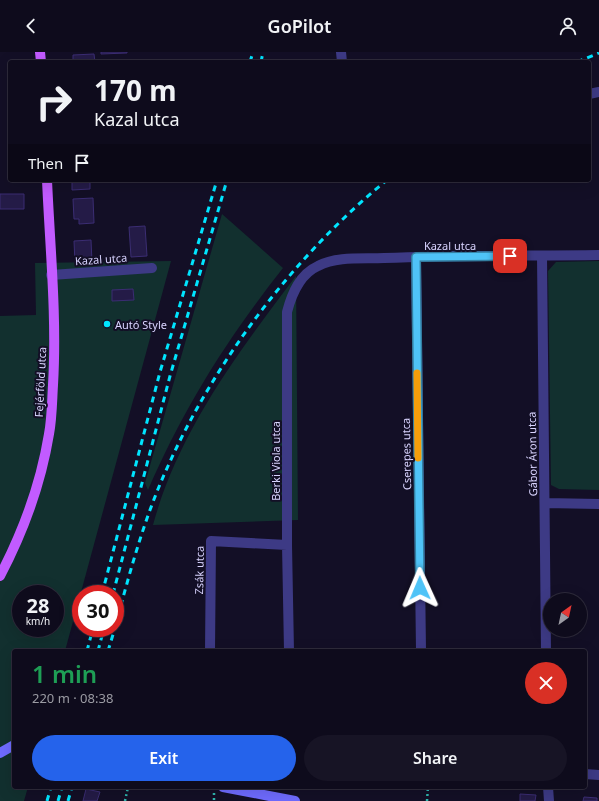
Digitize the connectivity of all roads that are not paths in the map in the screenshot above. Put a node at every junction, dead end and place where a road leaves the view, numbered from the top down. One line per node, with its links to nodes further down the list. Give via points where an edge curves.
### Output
1 (48, 182): 6 (main road, Fejérföld utca)
2 (599, 255): 3 (street, Kazal utca)
3 (542, 256): 4 (street, Kazal utca); 8 (street, Gábor Áron utca)
4 (416, 257): 7 (street, Kazal utca, via 332,261 318,265); 14 (street, Cserepes utca)
5 (152, 268): 6 (street, Kazal utca)
6 (52, 275): 11 (main road, Fejérföld utca, via 54,354 50,432 34,494)
7 (305, 275): 10 (street, Berki Viola utca, via 294,290 287,312)
8 (545, 504): 9 (street); 15 (street, Gábor Áron utca)
9 (599, 504)
10 (287, 545): 12 (street, Zsák utca, via 212,541); 13 (street, Berki Viola utca)
11 (0, 576)
12 (210, 649)
13 (288, 649)
14 (421, 649)
15 (546, 649)
16 (12, 746): 17 (street)
17 (0, 753)
18 (587, 774): 19 (street)
19 (599, 775)
20 (233, 789): 22 (street)
21 (548, 789): 23 (street)
22 (295, 801)
23 (549, 801)

